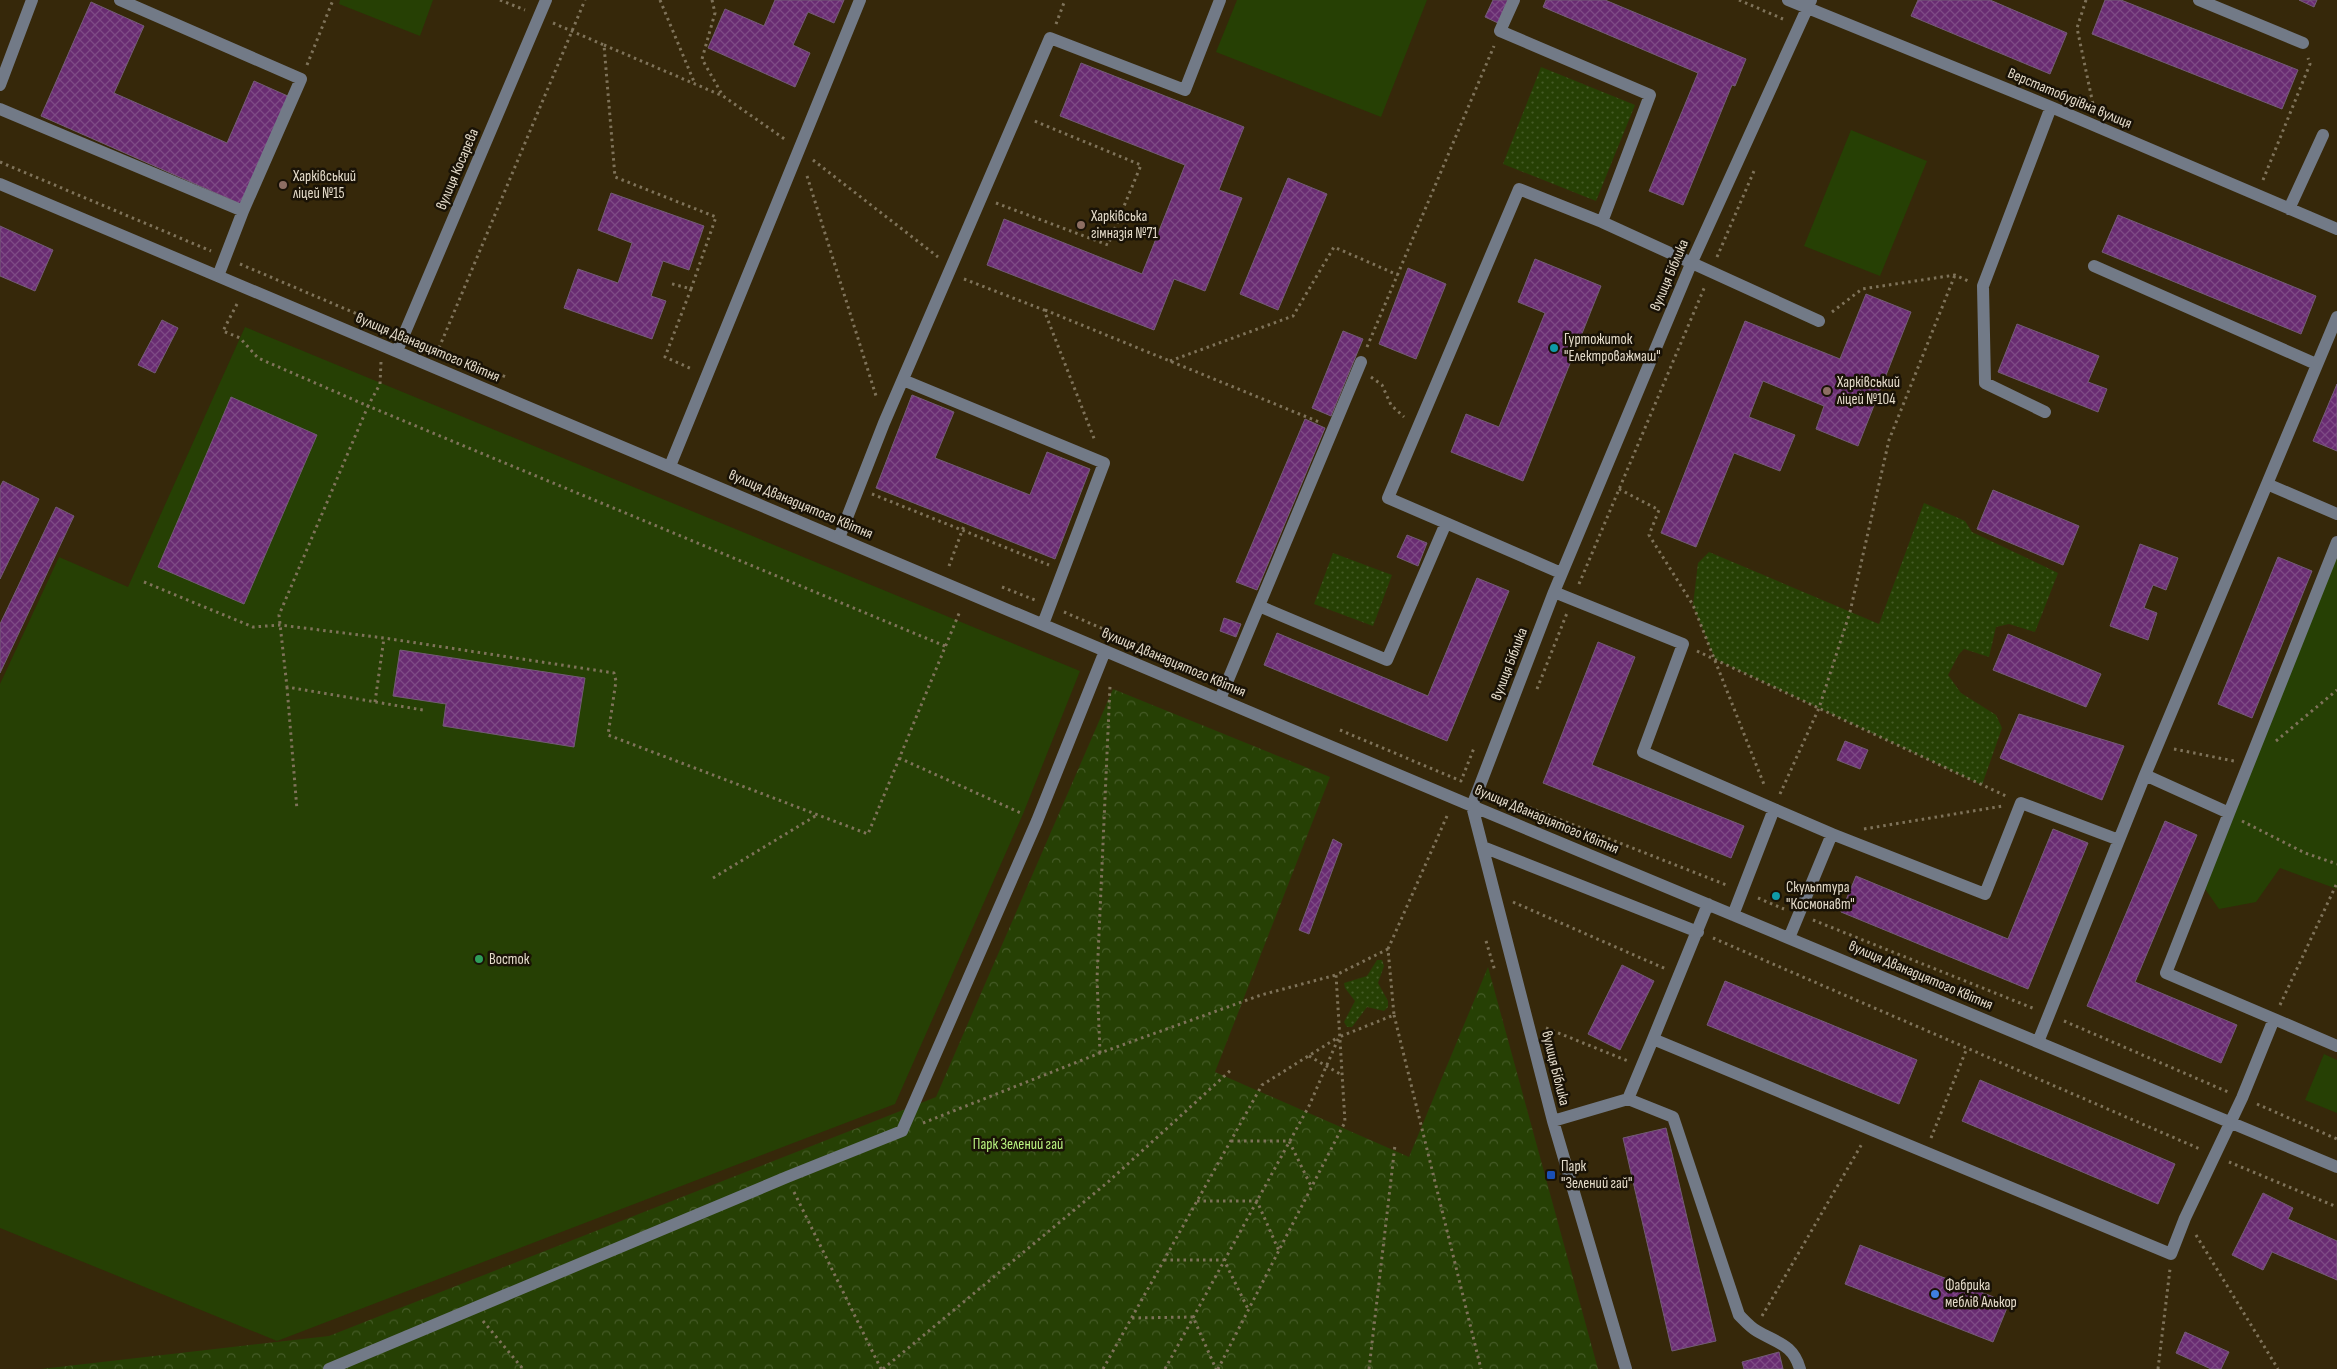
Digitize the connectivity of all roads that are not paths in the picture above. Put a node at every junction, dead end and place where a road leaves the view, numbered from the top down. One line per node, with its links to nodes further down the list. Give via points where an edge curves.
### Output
1 (32, 0): 11 (street)
2 (120, 0): 17 (street, via 301,79)
3 (546, 0): 25 (street, вулиця Косарєва)
4 (860, 0): 30 (street)
5 (1220, 0): 28 (street, via 1185,90 1050,38)
6 (1514, 0): 18 (street, via 1500,30 1650,95)
7 (1788, 0): 9 (street, Верстатобудівна вулиця)
8 (2200, 0): 10 (street)
9 (1809, 4): 12 (street, Верстатобудівна вулиця); 20 (street, вулиця Біблика)
10 (2303, 43)
11 (0, 85)
12 (2051, 107): 16 (street, Верстатобудівна вулиця); 29 (street, via 1983,286 1985,383)
13 (0, 110): 17 (street)
14 (2323, 135): 16 (street)
15 (0, 184): 22 (street, вулиця Дванадцятого Квітня)
16 (2289, 209): 19 (street, Верстатобудівна вулиця)
17 (243, 211): 22 (street)
18 (1602, 222): 20 (street); 33 (street, via 1519,189 1388,498)
19 (2337, 229)
20 (1691, 264): 24 (street); 36 (street, вулиця Біблика)
21 (2094, 266): 27 (street)
22 (218, 276): 25 (street, вулиця Дванадцятого Квітня)
23 (2337, 317): 27 (street)
24 (1820, 321)
25 (397, 351): 30 (street, вулиця Дванадцятого Квітня)
26 (1360, 364): 38 (street)
27 (2316, 364): 31 (street)
28 (904, 380): 34 (street); 39 (street, via 1104,463)
29 (2045, 412)
30 (670, 466): 34 (street, вулиця Дванадцятого Квітня)
31 (2267, 484): 32 (street); 42 (street)
32 (2337, 514)
33 (1446, 523): 36 (street); 38 (street, via 1388,660)
34 (839, 538): 39 (street, вулиця Дванадцятого Квітня)
35 (2337, 542): 45 (street)
36 (1561, 573): 37 (street, вулиця Біблика)
37 (1554, 592): 43 (street, вулиця Біблика); 44 (street, via 1683,644 1643,752)
38 (1259, 606): 41 (street)
39 (1043, 624): 40 (street, вулиця Дванадцятого Квітня)
40 (1105, 651): 41 (street, вулиця Дванадцятого Квітня); 61 (street, via 1037,821 902,1131)
41 (1220, 699): 43 (street, вулиця Дванадцятого Квітня)
42 (2145, 776): 45 (street); 47 (street)
43 (1472, 806): 48 (street, вулиця Біблика); 49 (street, вулиця Дванадцятого Квітня)
44 (1774, 809): 46 (street); 50 (street)
45 (2228, 813): 53 (street, via 2166,973)
46 (1832, 834): 47 (street, via 1985,894 2021,804); 52 (street)
47 (2119, 840): 55 (street)
48 (1483, 847): 51 (street); 58 (street, вулиця Біблика)
49 (1708, 904): 50 (street, вулиця Дванадцятого Квітня); 51 (street)
50 (1733, 914): 52 (street, вулиця Дванадцятого Квітня)
51 (1698, 932): 54 (street)
52 (1788, 938): 55 (street, вулиця Дванадцятого Квітня)
53 (2274, 1019): 56 (street); 59 (street)
54 (1653, 1039): 57 (street); 59 (street, via 2171,1254)
55 (2038, 1042): 59 (street, вулиця Дванадцятого Квітня)
56 (2337, 1046)
57 (1628, 1100): 58 (street); 63 (street, via 1673,1117 1739,1315 1755,1330 1784,1345 1796,1356)
58 (1553, 1121): 62 (street, вулиця Біблика)
59 (2231, 1123): 60 (street, вулиця Дванадцятого Квітня)
60 (2337, 1167)
61 (329, 1369)
62 (1626, 1369)
63 (1800, 1369)

